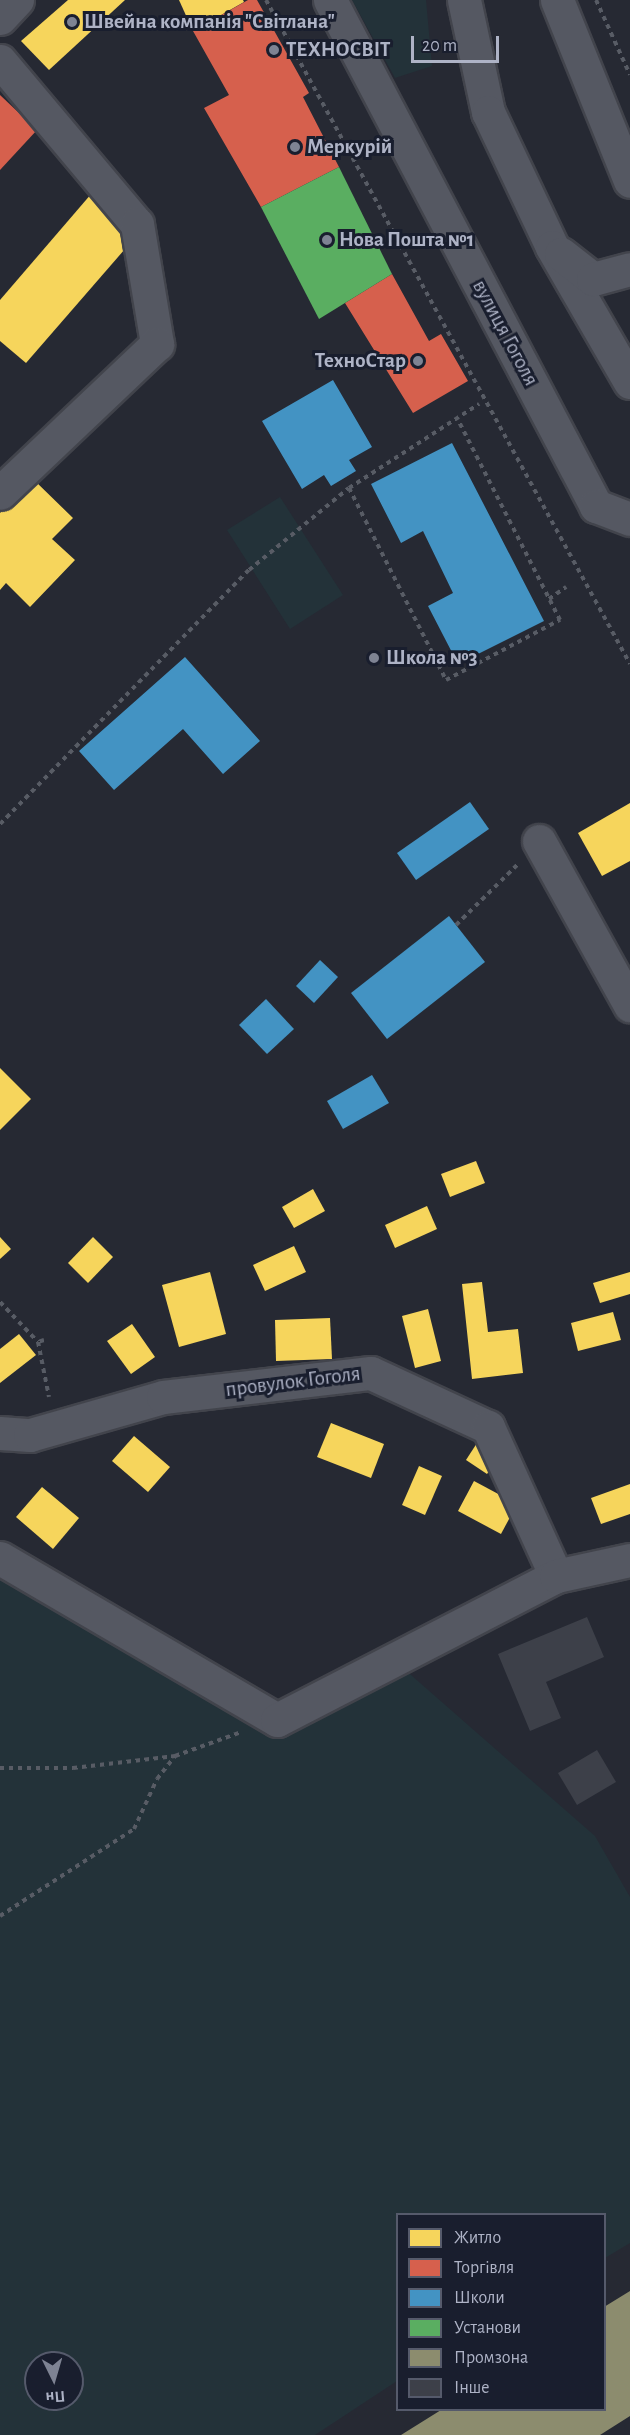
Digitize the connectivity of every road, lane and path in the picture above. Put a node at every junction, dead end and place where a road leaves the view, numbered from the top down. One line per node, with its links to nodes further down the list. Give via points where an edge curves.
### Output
1 (17, 0): 7 (street)
2 (266, 0): 23 (path)
3 (330, 0): 18 (street, вулиця Гоголя)
4 (464, 0): 11 (street, via 488,112)
5 (557, 0): 10 (street)
6 (596, 0): 9 (path)
7 (0, 18)
8 (0, 61): 17 (street, via 137,224 158,344)
9 (630, 75)
10 (630, 181)
11 (552, 247): 12 (street, via 593,279); 13 (street)
12 (630, 269)
13 (630, 382)
14 (479, 404): 15 (path)
15 (457, 418): 16 (path); 22 (path)
16 (349, 488): 22 (path, via 446,680 560,620); 24 (path, via 249,570)
17 (0, 493)
18 (596, 506): 19 (street); 20 (street)
19 (630, 512)
20 (630, 519)
21 (566, 587): 22 (path)
22 (549, 599)
23 (630, 664)
24 (0, 824)
25 (543, 848): 26 (path, via 527,856); 27 (street)
26 (456, 925)
27 (630, 1005)
28 (0, 1302): 30 (path)
29 (44, 1340): 30 (path)
30 (38, 1342): 31 (path)
31 (50, 1408)
32 (0, 1433): 35 (street, провулок Гоголя, via 30,1435 163,1397 371,1373 488,1427)
33 (0, 1558): 36 (street)
34 (630, 1560): 35 (street)
35 (556, 1576): 36 (street)
36 (277, 1720): 37 (path)
37 (175, 1756): 38 (path, via 73,1768); 39 (path, via 157,1779 134,1829)
38 (0, 1768)
39 (0, 1917)

